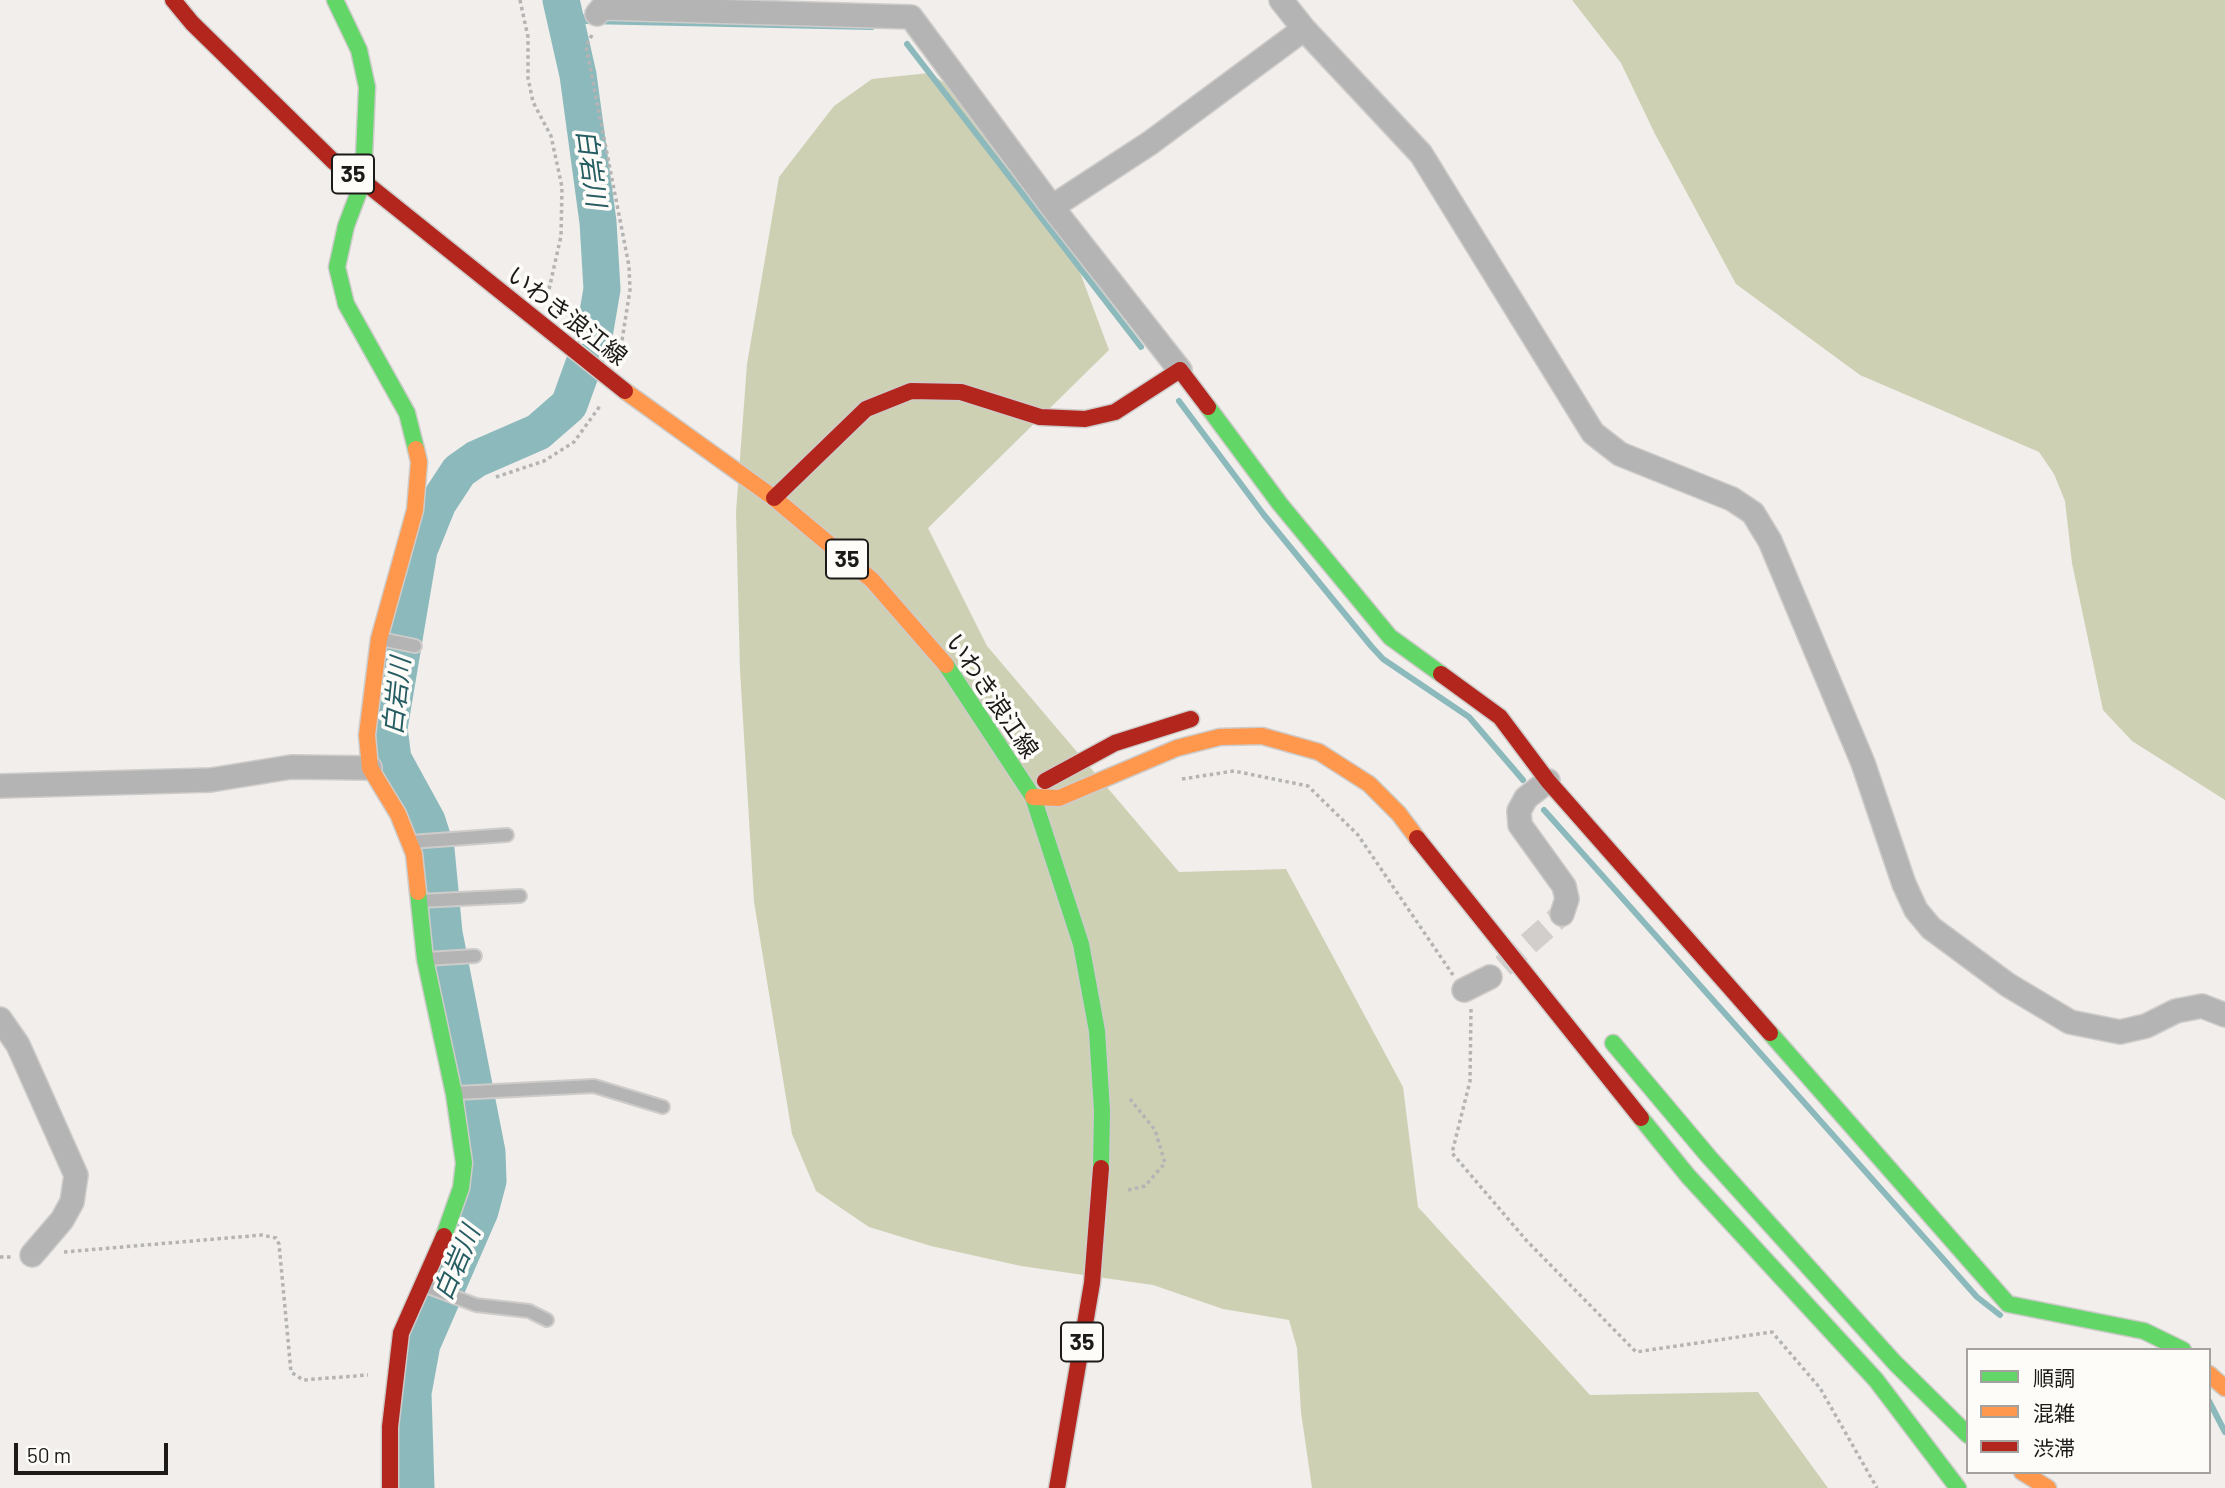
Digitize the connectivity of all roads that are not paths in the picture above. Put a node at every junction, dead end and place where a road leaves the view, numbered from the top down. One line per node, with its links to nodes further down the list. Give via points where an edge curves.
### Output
1 (173, 0): 7 (main road, いわき浪江線 / 35, via 334,162)
2 (335, 0): 7 (main road, 35, via 359,50 367,87)
3 (1281, 0): 6 (street)
4 (909, 8): 5 (street, via 602,8); 8 (street)
5 (597, 21)
6 (1304, 29): 8 (street, via 1150,143); 27 (street, via 1420,154 1592,433 1620,454 1732,499 1754,513 1863,763 1904,884 1931,928 2008,985 2070,1022 2120,1032 2202,1006)
7 (363, 181): 10 (main road, いわき浪江線 / 35, via 608,379); 11 (main road, via 337,267 346,304 407,413 419,462 415,510)
8 (1052, 207): 9 (street)
9 (1180, 370): 10 (main road, via 1115,411 1085,419 1040,417 961,391 911,391 866,409); 15 (main road, via 1280,504 1390,637 1500,717)
10 (774, 498): 17 (main road, いわき浪江線 / 35, via 872,580 937,652)
11 (386, 640): 12 (lane); 14 (main road, via 367,735)
12 (415, 646)
13 (1206, 716): 17 (main road, via 1115,743 1047,778)
14 (370, 768): 16 (street, via 291,767 211,780); 19 (main road)
15 (1548, 781): 22 (street, via 1526,798 1519,811 1520,824 1564,886 1567,899); 35 (main road, via 2008,1304 2144,1331)
16 (0, 786)
17 (1032, 797): 39 (main road, via 1059,798 1177,748 1220,737 1262,736 1319,752 1369,784 1399,814 1443,875 1688,1177 1876,1380); 42 (main road, いわき浪江線 / 35, via 1081,944 1097,1031 1102,1111 1101,1196 1092,1283)
18 (507, 835): 19 (lane)
19 (414, 841): 21 (main road)
20 (520, 896): 21 (lane)
21 (424, 901): 24 (main road)
22 (1562, 914)
23 (475, 956): 24 (lane)
24 (431, 959): 30 (main road)
25 (1490, 977): 26 (street)
26 (1464, 990)
27 (2225, 1015)
28 (0, 1019): 32 (street, via 18,1045 76,1175 72,1202)
29 (1603, 1030): 38 (main road, via 1756,1209 1895,1363)
30 (458, 1093): 31 (lane, via 594,1086); 33 (main road, via 461,1188)
31 (663, 1107)
32 (32, 1255)
33 (425, 1286): 34 (lane, via 476,1305 529,1311); 41 (main road, via 401,1333 390,1427)
34 (547, 1320)
35 (2179, 1348)
36 (2211, 1376): 37 (main road)
37 (2225, 1388)
38 (1966, 1433)
39 (1946, 1468): 43 (main road); 44 (main road)
40 (2015, 1480): 45 (main road)
41 (390, 1488)
42 (1057, 1488)
43 (1958, 1488)
44 (1973, 1488)
45 (2048, 1488)

